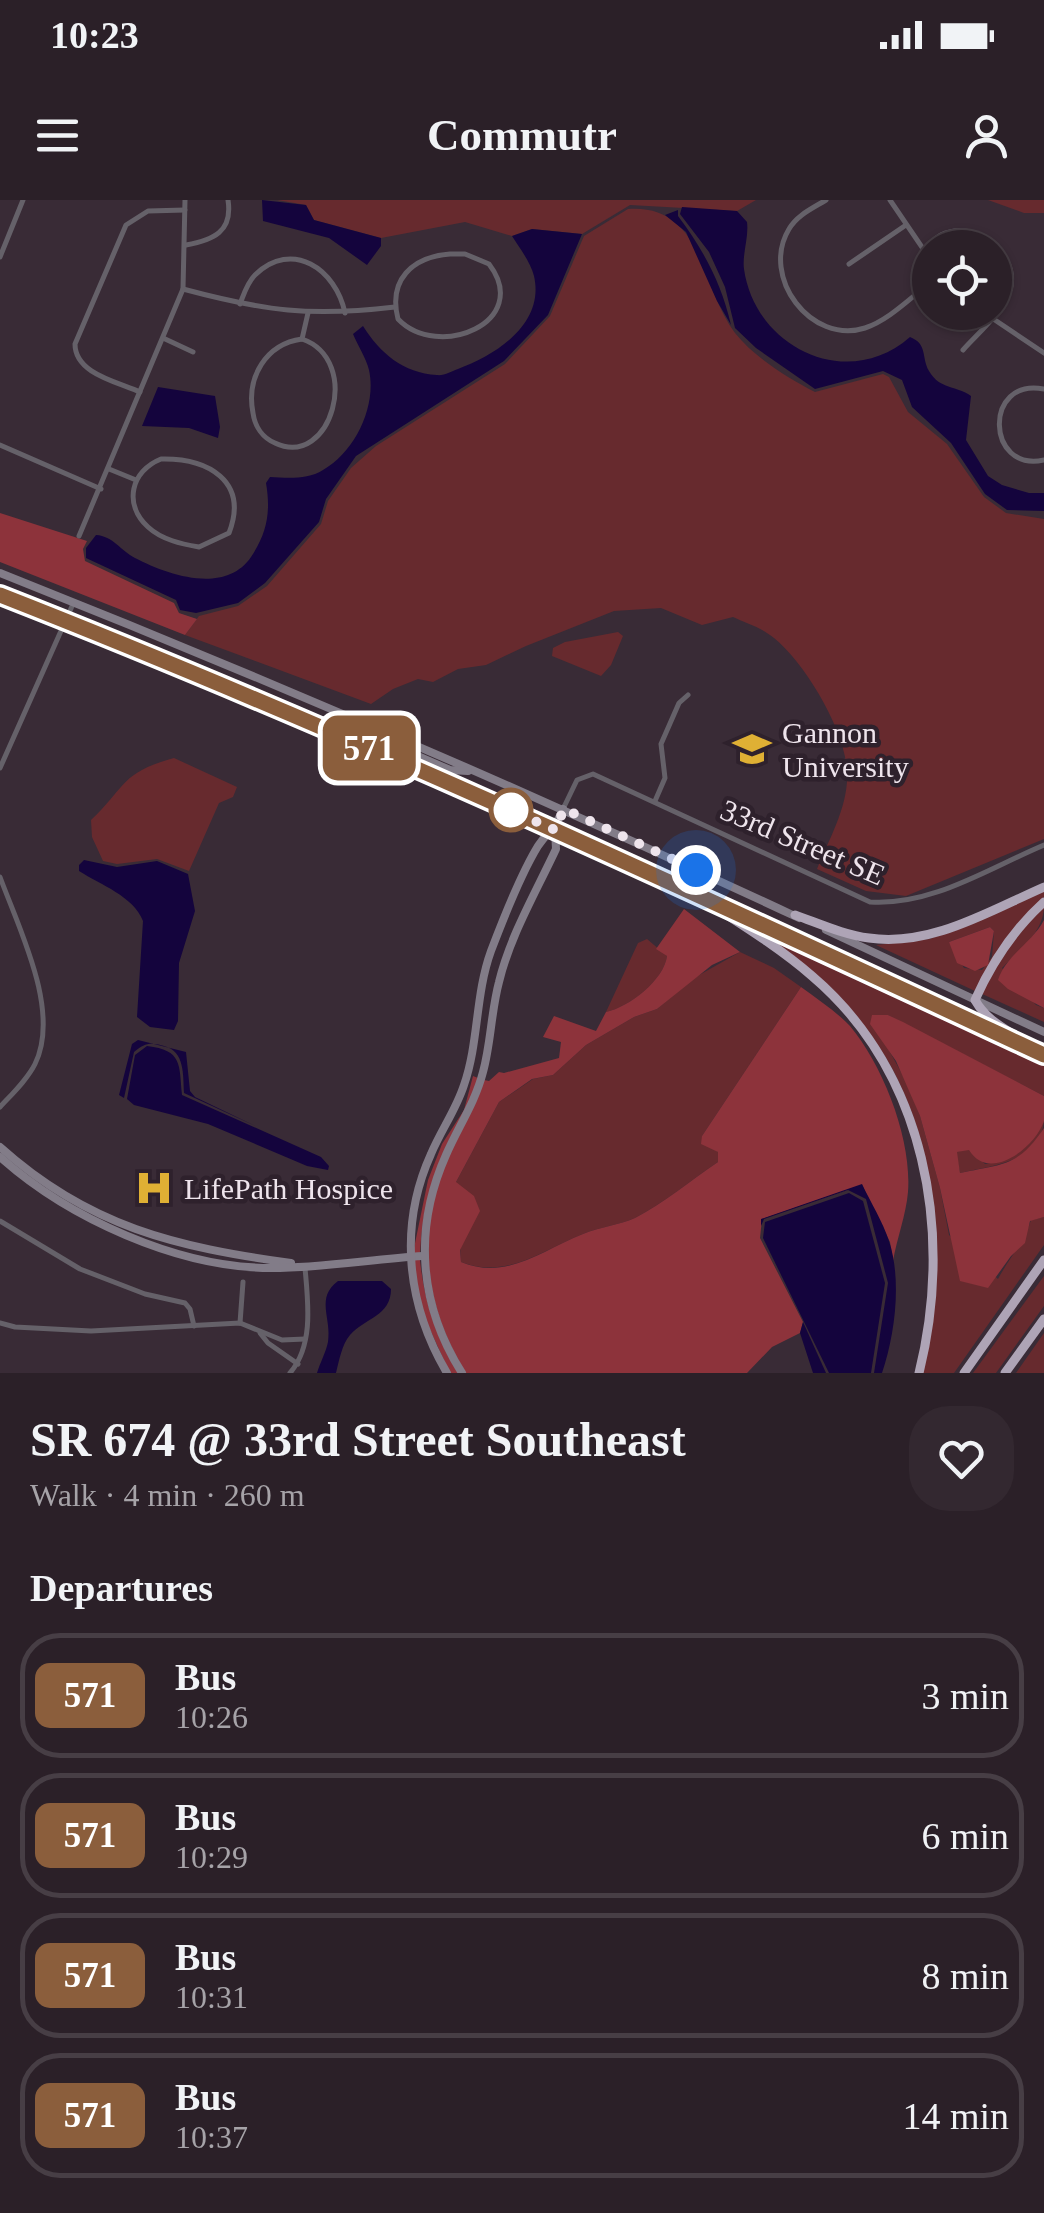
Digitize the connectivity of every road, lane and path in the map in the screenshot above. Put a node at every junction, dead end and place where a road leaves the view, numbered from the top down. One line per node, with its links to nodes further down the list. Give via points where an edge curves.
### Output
1 (23, 200): 10 (street)
2 (184, 200): 6 (street)
3 (228, 200): 9 (street, via 228,224 220,234)
4 (826, 200): 13 (street, via 788,230 780,266 792,299 820,325 842,331 864,328)
5 (890, 200): 7 (street)
6 (185, 210): 9 (street); 26 (street, via 148,211 126,225 75,344 84,367)
7 (906, 225): 8 (street); 11 (street)
8 (912, 234)
9 (186, 245): 12 (street)
10 (0, 256)
11 (848, 264)
12 (183, 289): 14 (street); 20 (street)
13 (912, 296)
14 (240, 304): 16 (street); 17 (street, via 256,274 296,260 332,278)
15 (395, 307): 15 (street, via 414,333 453,337 490,319 502,289 495,271 479,258 436,256 398,281); 17 (street)
16 (308, 313): 17 (street); 21 (street)
17 (345, 313)
18 (981, 330): 22 (street)
19 (1008, 330): 24 (street)
20 (163, 338): 23 (street); 26 (street)
21 (302, 340): 21 (street, via 332,364 333,405 320,436 281,446 258,428 253,390 272,350)
22 (963, 350)
23 (193, 352)
24 (1044, 353)
25 (1044, 390): 28 (street, via 1018,392 999,417 1007,448 1020,458)
26 (140, 392): 29 (street)
27 (0, 446): 31 (street)
28 (1044, 460)
29 (109, 470): 30 (street); 31 (street)
30 (136, 480): 30 (street, via 132,504 162,537 199,547 229,532 234,493 209,469 162,459 145,466)
31 (100, 489): 32 (street)
32 (80, 536)
33 (0, 574): 35 (main road)
34 (0, 596): 36 (main road)
35 (73, 604): 36 (street); 40 (main road)
36 (66, 621): 38 (main road); 39 (street)
37 (688, 695): 41 (street, via 661,744 664,778)
38 (359, 743): 40 (main road, via 374,737 450,770); 43 (main road)
39 (0, 768)
40 (477, 772): 42 (main road)
41 (655, 801): 42 (street, 33rd Street SE, via 593,774 577,780); 44 (street, 33rd Street SE, via 870,902 922,899)
42 (564, 809): 43 (main road); 49 (main road)
43 (555, 830): 47 (main road); 57 (main road, via 556,849 500,978 476,1096 430,1197); 58 (main road, via 537,849 492,947 466,1082 418,1188)
44 (1044, 846)
45 (0, 877): 53 (street, via 45,1012 35,1064)
46 (1044, 886): 49 (highway, via 950,928 900,940 865,938)
47 (687, 889): 52 (main road); 72 (highway, via 813,976 850,1015 899,1090 925,1163 935,1238)
48 (1044, 902): 50 (highway, via 1008,941)
49 (795, 915): 50 (main road)
50 (975, 1000): 51 (main road); 52 (highway, via 983,1016)
51 (1044, 1032)
52 (1041, 1054)
53 (0, 1107)
54 (0, 1146): 60 (main road, via 62,1193 136,1231 230,1255)
55 (0, 1156): 60 (main road, via 57,1200 150,1244 230,1264)
56 (0, 1221): 65 (street, via 80,1269 184,1303)
57 (423, 1256): 58 (main road); 71 (main road, via 432,1307)
58 (410, 1257): 60 (main road); 70 (main road, via 420,1317)
59 (1044, 1260): 73 (highway)
60 (305, 1264): 67 (street)
61 (243, 1282): 64 (street)
62 (1044, 1320): 74 (highway)
63 (0, 1323): 65 (street, via 92,1331)
64 (240, 1323): 65 (street); 66 (street)
65 (194, 1326)
66 (258, 1331): 67 (street); 68 (street)
67 (305, 1339): 68 (street)
68 (298, 1364): 69 (street)
69 (290, 1373)
70 (447, 1373)
71 (462, 1373)
72 (920, 1373)
73 (964, 1373)
74 (1005, 1373)

